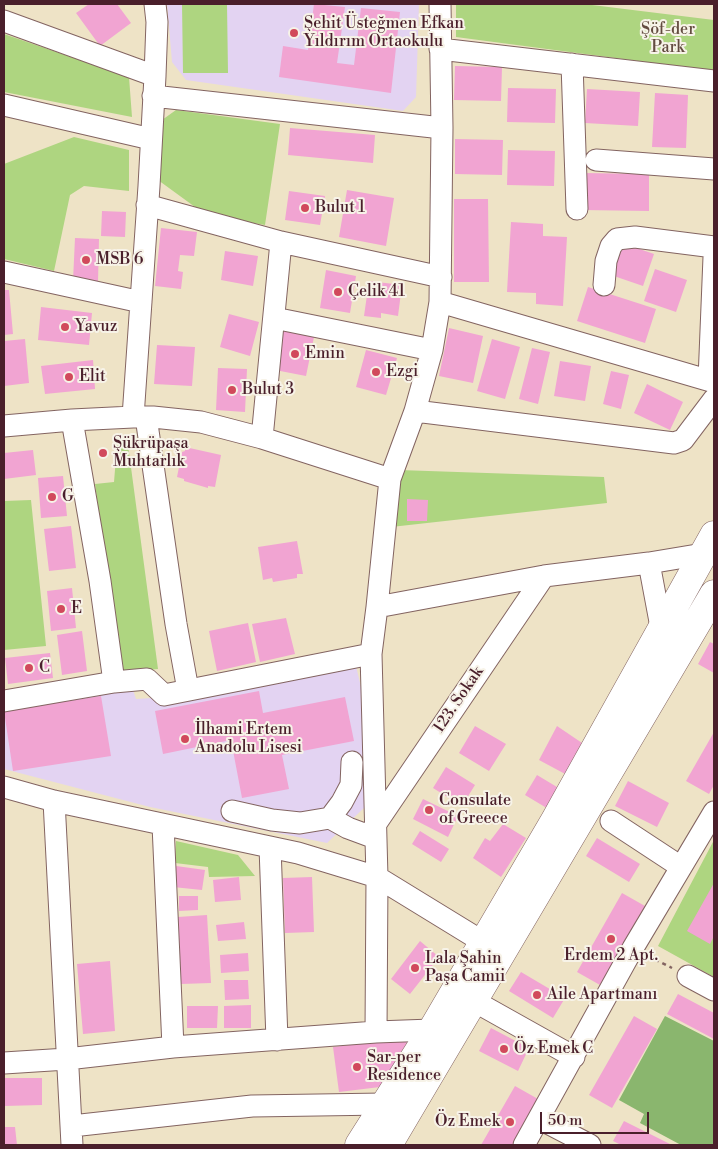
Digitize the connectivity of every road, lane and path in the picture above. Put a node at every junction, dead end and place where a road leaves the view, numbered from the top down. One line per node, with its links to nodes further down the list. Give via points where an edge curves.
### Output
1 (155, 4): 7 (street)
2 (440, 4): 4 (street)
3 (4, 21): 7 (street)
4 (440, 49): 5 (street); 9 (street)
5 (572, 64): 6 (street); 14 (street)
6 (714, 81)
7 (154, 86): 9 (street); 10 (street)
8 (4, 105): 10 (street)
9 (442, 128): 19 (street)
10 (151, 139): 13 (street)
11 (596, 160): 12 (street)
12 (714, 169)
13 (147, 205): 15 (street); 21 (street)
14 (577, 209)
15 (280, 242): 19 (street); 23 (street)
16 (714, 247): 20 (street, via 634,237 618,239 611,246)
17 (714, 257): 25 (street)
18 (4, 272): 21 (street)
19 (441, 277): 22 (street)
20 (604, 285)
21 (141, 302): 27 (street)
22 (440, 302): 24 (street); 25 (street)
23 (274, 318): 24 (street); 30 (street)
24 (432, 350): 26 (street)
25 (713, 387): 26 (street, via 683,440 674,443)
26 (414, 412): 31 (street)
27 (139, 417): 28 (street); 30 (street, via 201,422); 40 (street)
28 (72, 420): 29 (street); 39 (street)
29 (4, 426)
30 (262, 438): 31 (street)
31 (390, 478): 36 (street)
32 (708, 545): 33 (street); 37 (main road)
33 (649, 563): 34 (street); 37 (street)
34 (544, 576): 36 (street); 50 (street, 123. Sokak)
35 (714, 594): 58 (main road)
36 (377, 607): 38 (street)
37 (661, 627): 54 (main road, via 555,820)
38 (370, 654): 40 (street); 50 (street)
39 (114, 682): 40 (street, via 147,679 164,694); 41 (street)
40 (188, 690)
41 (4, 701)
42 (352, 762): 47 (street, via 351,785)
43 (4, 786): 44 (street)
44 (54, 801): 49 (street); 65 (street)
45 (232, 811): 47 (street, via 300,823)
46 (714, 812): 52 (street)
47 (330, 818): 50 (street, via 348,828)
48 (611, 822): 52 (street)
49 (163, 825): 51 (street); 62 (street)
50 (375, 832): 53 (street)
51 (270, 847): 53 (street); 61 (street)
52 (681, 868): 55 (street)
53 (376, 877): 54 (street); 60 (street)
54 (483, 942): 59 (main road)
55 (633, 948): 56 (path); 63 (street)
56 (688, 976): 57 (street)
57 (714, 990)
58 (474, 1001): 63 (street); 70 (main road)
59 (432, 1030): 60 (street); 66 (main road)
60 (376, 1032): 61 (street)
61 (277, 1040): 62 (street)
62 (173, 1047): 65 (street)
63 (574, 1057): 67 (street)
64 (4, 1058): 65 (street)
65 (67, 1059): 68 (street)
66 (384, 1104): 68 (street, via 252,1106); 69 (main road)
67 (540, 1119): 71 (street); 72 (street)
68 (72, 1136)
69 (359, 1145)
70 (388, 1145)
71 (524, 1145)
72 (590, 1145)

